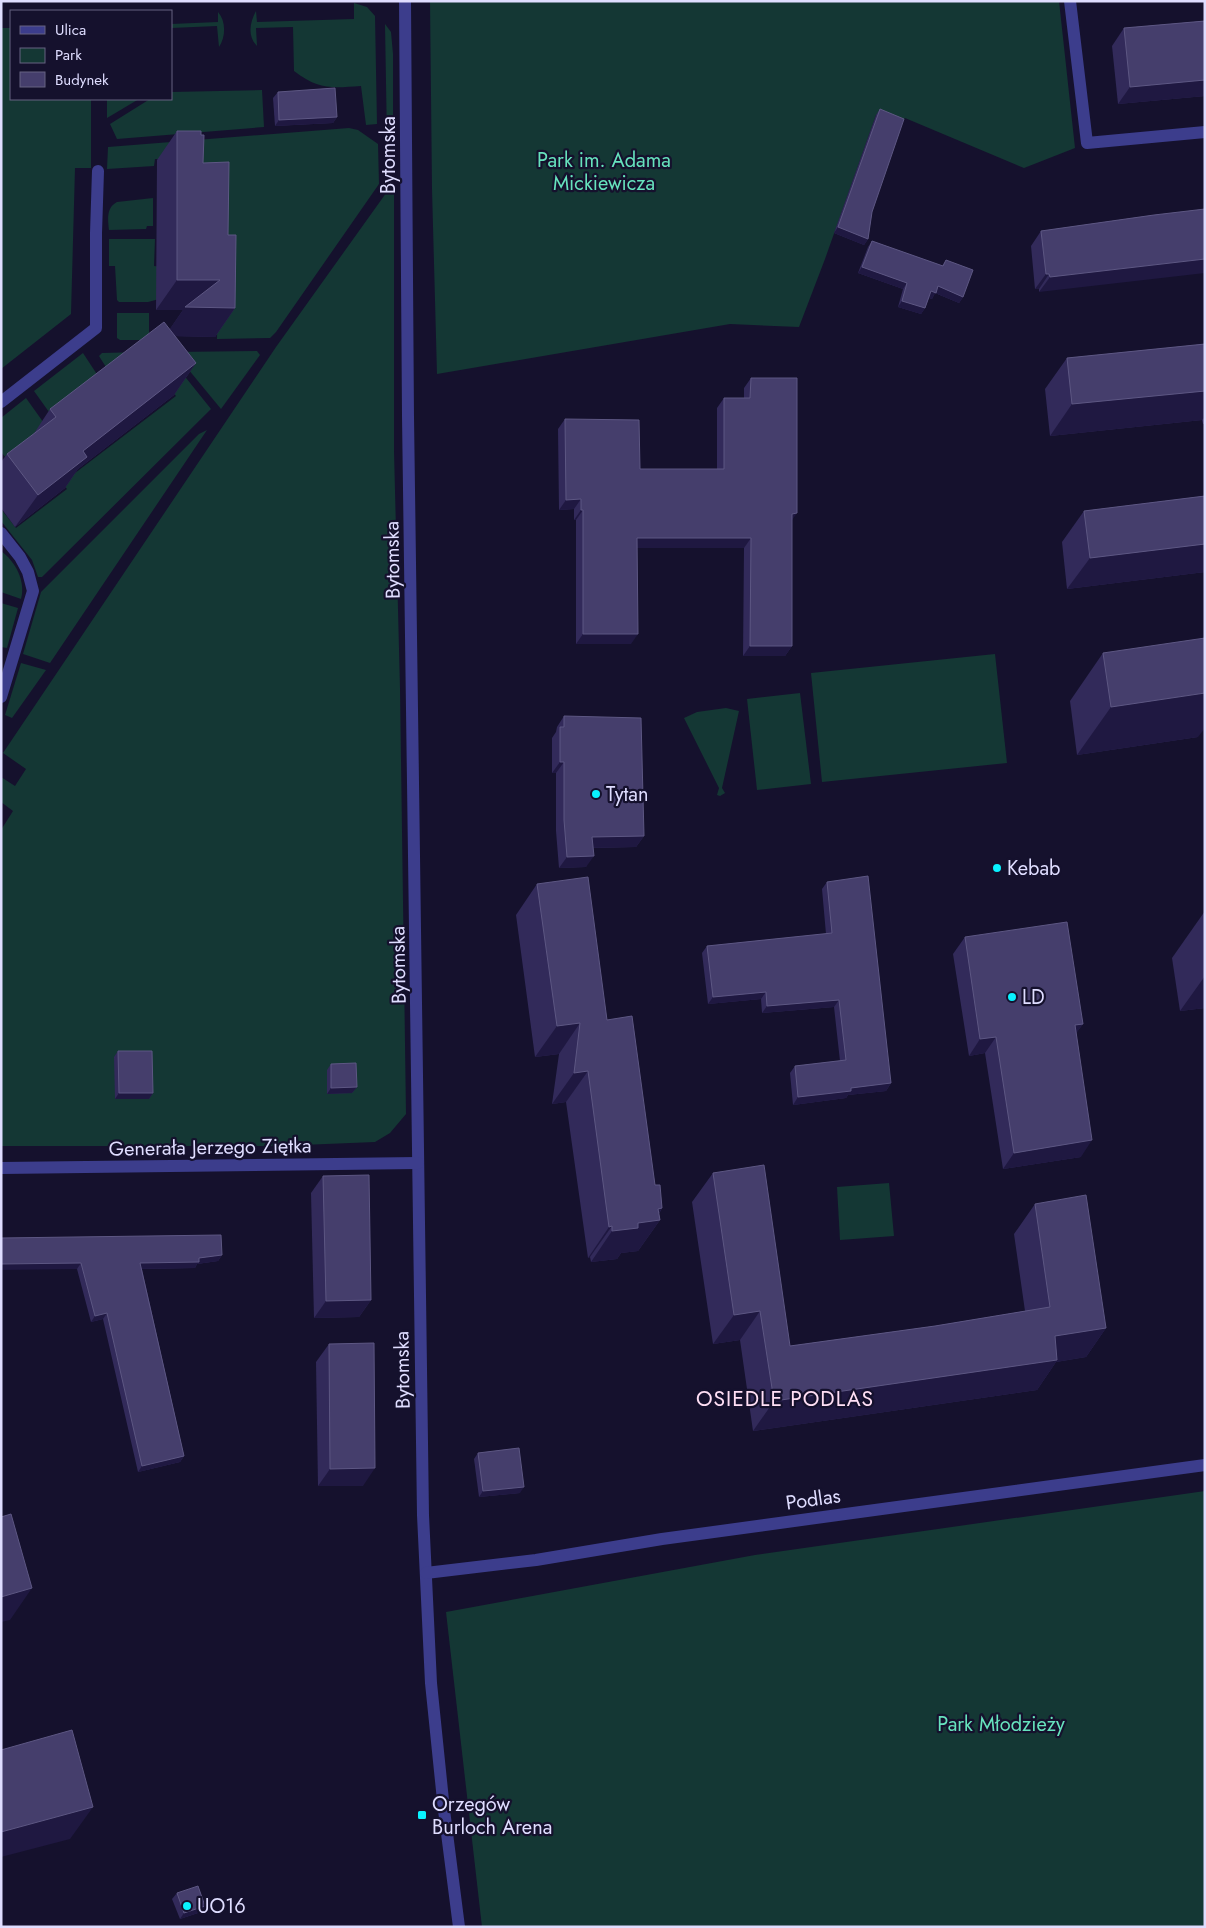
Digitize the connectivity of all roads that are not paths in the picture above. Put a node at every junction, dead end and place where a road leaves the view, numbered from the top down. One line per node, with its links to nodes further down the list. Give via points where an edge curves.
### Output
1 (405, 1): 8 (street, Bytomska)
2 (1070, 1): 3 (street, via 1087,143)
3 (1205, 132)
4 (98, 171): 5 (street, via 96,328)
5 (1, 402)
6 (1, 533): 7 (street, via 20,557 33,591)
7 (1, 697)
8 (418, 1163): 9 (street, Generała Jerzego Ziętka); 11 (street, Bytomska)
9 (1, 1168)
10 (1205, 1465): 11 (street, Podlas)
11 (426, 1573): 12 (street, Bytomska, via 431,1683)
12 (459, 1927)

